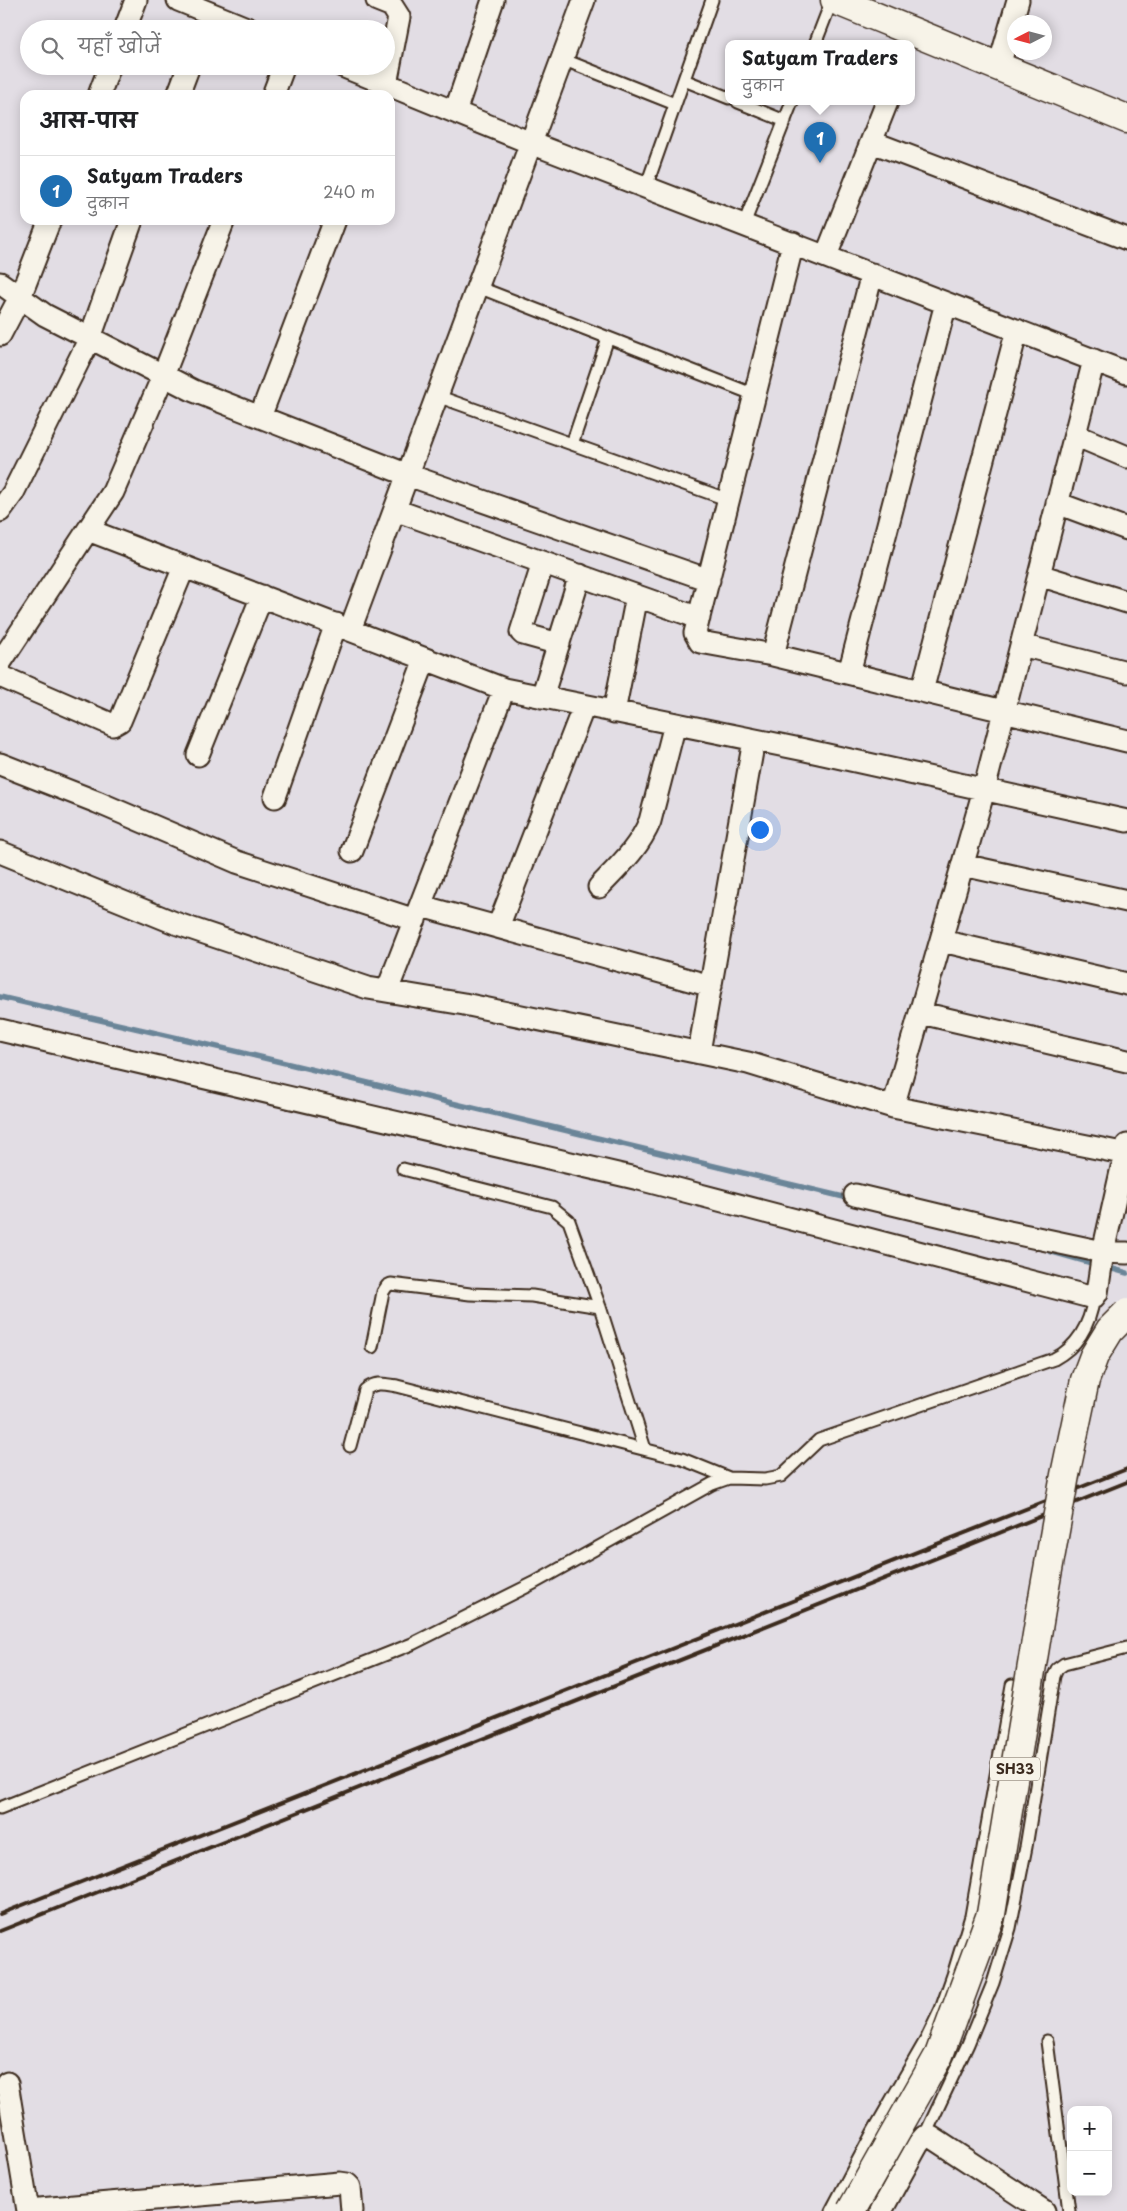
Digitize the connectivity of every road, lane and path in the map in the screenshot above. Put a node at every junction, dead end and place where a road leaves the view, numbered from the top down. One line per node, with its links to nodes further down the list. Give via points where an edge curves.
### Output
1 (136, 0): 9 (street)
2 (178, 0): 10 (street)
3 (377, 0): 11 (street, via 392,6 399,17)
4 (493, 0): 32 (street)
5 (584, 0): 14 (street)
6 (712, 0): 21 (lane)
7 (834, 0): 12 (main road); 13 (lane)
8 (1018, 0): 15 (street)
9 (128, 20)
10 (205, 20)
11 (395, 36)
12 (912, 38): 15 (main road)
13 (817, 40)
14 (562, 59): 28 (lane); 36 (street)
15 (999, 66): 33 (main road)
16 (107, 75): 22 (street)
17 (186, 75): 23 (street)
18 (281, 75): 24 (street)
19 (358, 75): 25 (street)
20 (387, 75): 25 (street)
21 (684, 80): 27 (lane); 28 (lane)
22 (101, 90)
23 (180, 90)
24 (275, 90)
25 (384, 90)
26 (395, 93): 32 (street)
27 (725, 96)
28 (676, 104): 37 (lane)
29 (745, 105): 34 (lane)
30 (791, 105): 34 (lane)
31 (886, 105): 35 (street)
32 (455, 112): 36 (street)
33 (1127, 119)
34 (785, 121): 38 (lane)
35 (872, 142): 43 (street); 45 (street)
36 (531, 143): 37 (street); 48 (street)
37 (646, 187): 38 (street)
38 (744, 224): 44 (street)
39 (48, 225): 49 (street)
40 (130, 225): 53 (street)
41 (222, 225): 57 (street)
42 (333, 225): 60 (street)
43 (1127, 239)
44 (793, 243): 45 (street); 58 (street)
45 (826, 256): 46 (street)
46 (872, 274): 50 (street); 83 (street)
47 (0, 283): 49 (street)
48 (478, 287): 54 (lane); 59 (street)
49 (20, 296): 52 (street); 53 (street, via 45,315)
50 (946, 303): 51 (street); 87 (street)
51 (1017, 330): 55 (street); 90 (street)
52 (0, 335)
53 (90, 338): 57 (street); 68 (street, via 13,493)
54 (608, 338): 58 (lane); 62 (lane)
55 (1094, 360): 56 (street); 61 (street)
56 (1127, 373)
57 (164, 376): 60 (street); 70 (street, via 113,492)
58 (755, 395): 65 (street)
59 (437, 396): 62 (lane); 64 (street)
60 (260, 417): 64 (street)
61 (1075, 435): 63 (street); 66 (street)
62 (572, 444): 65 (lane)
63 (1127, 457)
64 (408, 476): 67 (street); 75 (street)
65 (729, 500): 75 (street)
66 (1057, 503): 69 (street); 74 (street)
67 (395, 510): 71 (street); 80 (street)
68 (0, 511)
69 (1127, 529)
70 (88, 530): 72 (street); 85 (street)
71 (543, 562): 73 (street); 81 (street, via 520,628 523,634)
72 (184, 567): 76 (street); 88 (street, via 117,724)
73 (580, 575): 77 (street); 81 (street)
74 (1039, 575): 78 (street); 82 (street)
75 (709, 580): 79 (street)
76 (262, 596): 80 (street); 98 (street)
77 (637, 596): 79 (street); 94 (street)
78 (1127, 602)
79 (700, 618): 83 (street, via 695,634 700,642)
80 (343, 627): 84 (street); 101 (street)
81 (559, 644): 91 (street)
82 (1021, 645): 86 (street); 93 (street)
83 (773, 655): 87 (street)
84 (425, 659): 89 (street); 103 (street)
85 (0, 664)
86 (1127, 672)
87 (849, 673): 90 (street)
88 (0, 676)
89 (504, 689): 91 (street); 108 (street)
90 (922, 691): 93 (street)
91 (542, 697): 92 (street)
92 (584, 706): 94 (street); 109 (street)
93 (1004, 711): 97 (street); 100 (street)
94 (614, 712): 95 (street)
95 (675, 724): 96 (street); 106 (street, via 644,836)
96 (754, 740): 100 (street); 112 (street)
97 (1127, 741)
98 (198, 755)
99 (0, 764): 108 (street, via 237,862)
100 (984, 790): 102 (street); 105 (street)
101 (275, 797)
102 (1127, 821)
103 (352, 850)
104 (0, 852): 113 (street, via 175,923 368,988)
105 (963, 865): 107 (street); 110 (street)
106 (599, 887)
107 (1127, 901)
108 (418, 913): 109 (street); 113 (street)
109 (498, 927): 112 (street)
110 (942, 942): 111 (street); 114 (street)
111 (1127, 984)
112 (711, 986): 116 (street)
113 (387, 991): 116 (street)
114 (921, 1013): 117 (street); 118 (street)
115 (0, 1030): 123 (street, via 639,1179 1090,1298)
116 (699, 1052): 118 (street, via 748,1063)
117 (1127, 1062)
118 (893, 1107): 119 (street)
119 (1126, 1151): 123 (street)
120 (403, 1169): 124 (lane, via 552,1207 561,1213 569,1222)
121 (856, 1195): 123 (street, via 1009,1232)
122 (1127, 1253): 123 (street)
123 (1099, 1272): 129 (lane, via 1091,1317 1083,1334 1065,1354 819,1440 781,1476)
124 (600, 1307): 126 (lane, via 532,1296 470,1294 391,1284 383,1292); 128 (lane)
125 (1127, 1313): 139 (main road, SH33, bridge, via 1110,1330 1094,1356 1085,1380 1044,1592 991,1914 939,2055)
126 (372, 1347)
127 (350, 1446): 128 (lane, via 365,1390 379,1383)
128 (645, 1449): 129 (lane, via 682,1459)
129 (729, 1478): 132 (lane, via 712,1484 526,1587 412,1644)
130 (1127, 1648): 135 (lane, via 1064,1664 1054,1676 1010,1928 990,1992)
131 (1012, 1685): 138 (lane, via 972,1916 953,1975 927,2038)
132 (0, 1808)
133 (1048, 2041): 142 (lane)
134 (7, 2083): 136 (street)
135 (924, 2137): 140 (street); 141 (street, via 940,2141)
136 (28, 2210): 137 (street, via 340,2183 350,2187)
137 (352, 2211)
138 (831, 2211)
139 (852, 2211)
140 (881, 2211)
141 (1044, 2211)
142 (1069, 2211)

